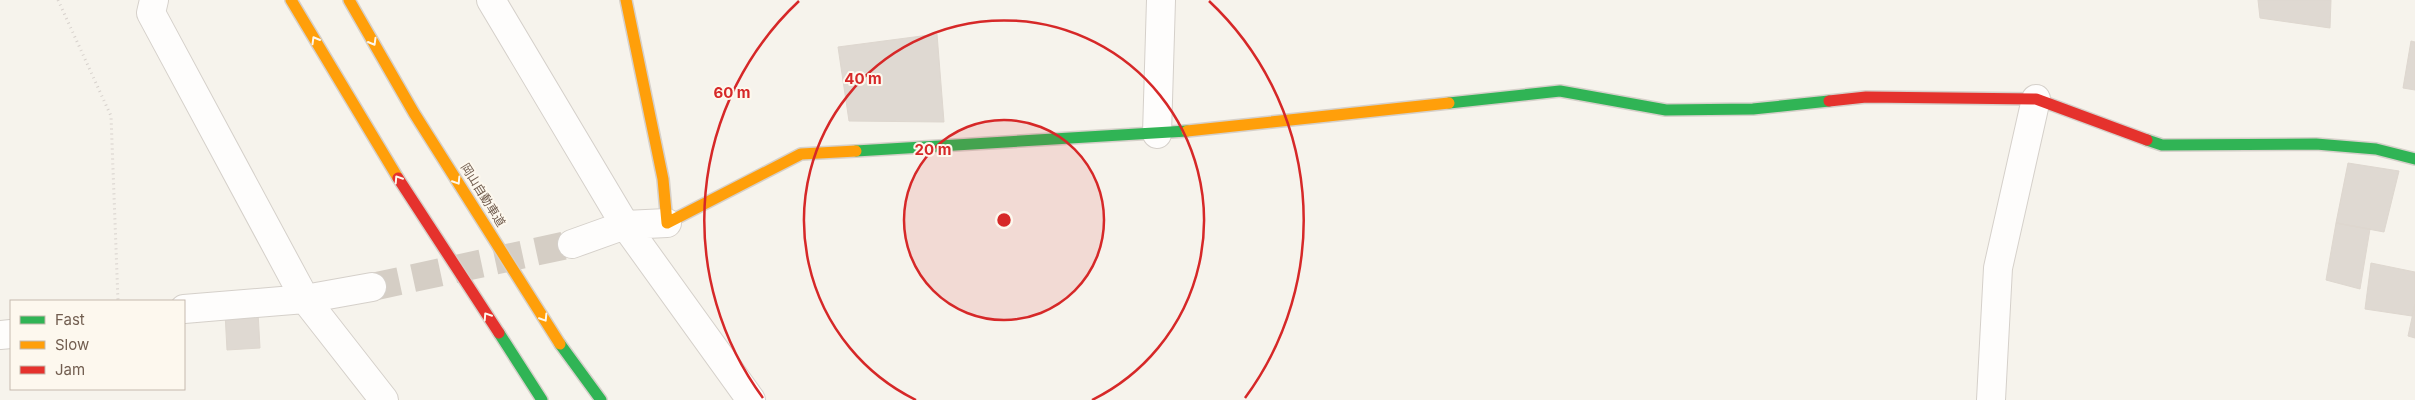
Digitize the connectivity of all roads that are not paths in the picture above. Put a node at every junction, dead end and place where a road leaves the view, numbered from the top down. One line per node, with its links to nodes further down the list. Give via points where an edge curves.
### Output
1 (154, 0): 14 (street, via 150,13)
2 (291, 0): 17 (main road, one-way to 2, via 373,140)
3 (349, 0): 18 (main road, 岡山自動車道, one-way to 18, via 414,113 567,355)
4 (491, 0): 11 (street)
5 (626, 0): 10 (main road, via 663,179)
6 (1160, 0): 8 (street)
7 (2036, 99): 8 (main road, via 1866,97 1753,109 1666,110 1560,91); 9 (main road, via 2162,145 2316,144 2376,149); 20 (street, via 1998,268)
8 (1157, 134): 10 (main road, via 801,154)
9 (2415, 159)
10 (667, 223): 11 (street)
11 (625, 225): 12 (street); 19 (street)
12 (572, 244)
13 (372, 287): 14 (street)
14 (306, 299): 15 (street); 16 (street)
15 (185, 309)
16 (384, 400)
17 (542, 400)
18 (601, 400)
19 (751, 400)
20 (1991, 400)

